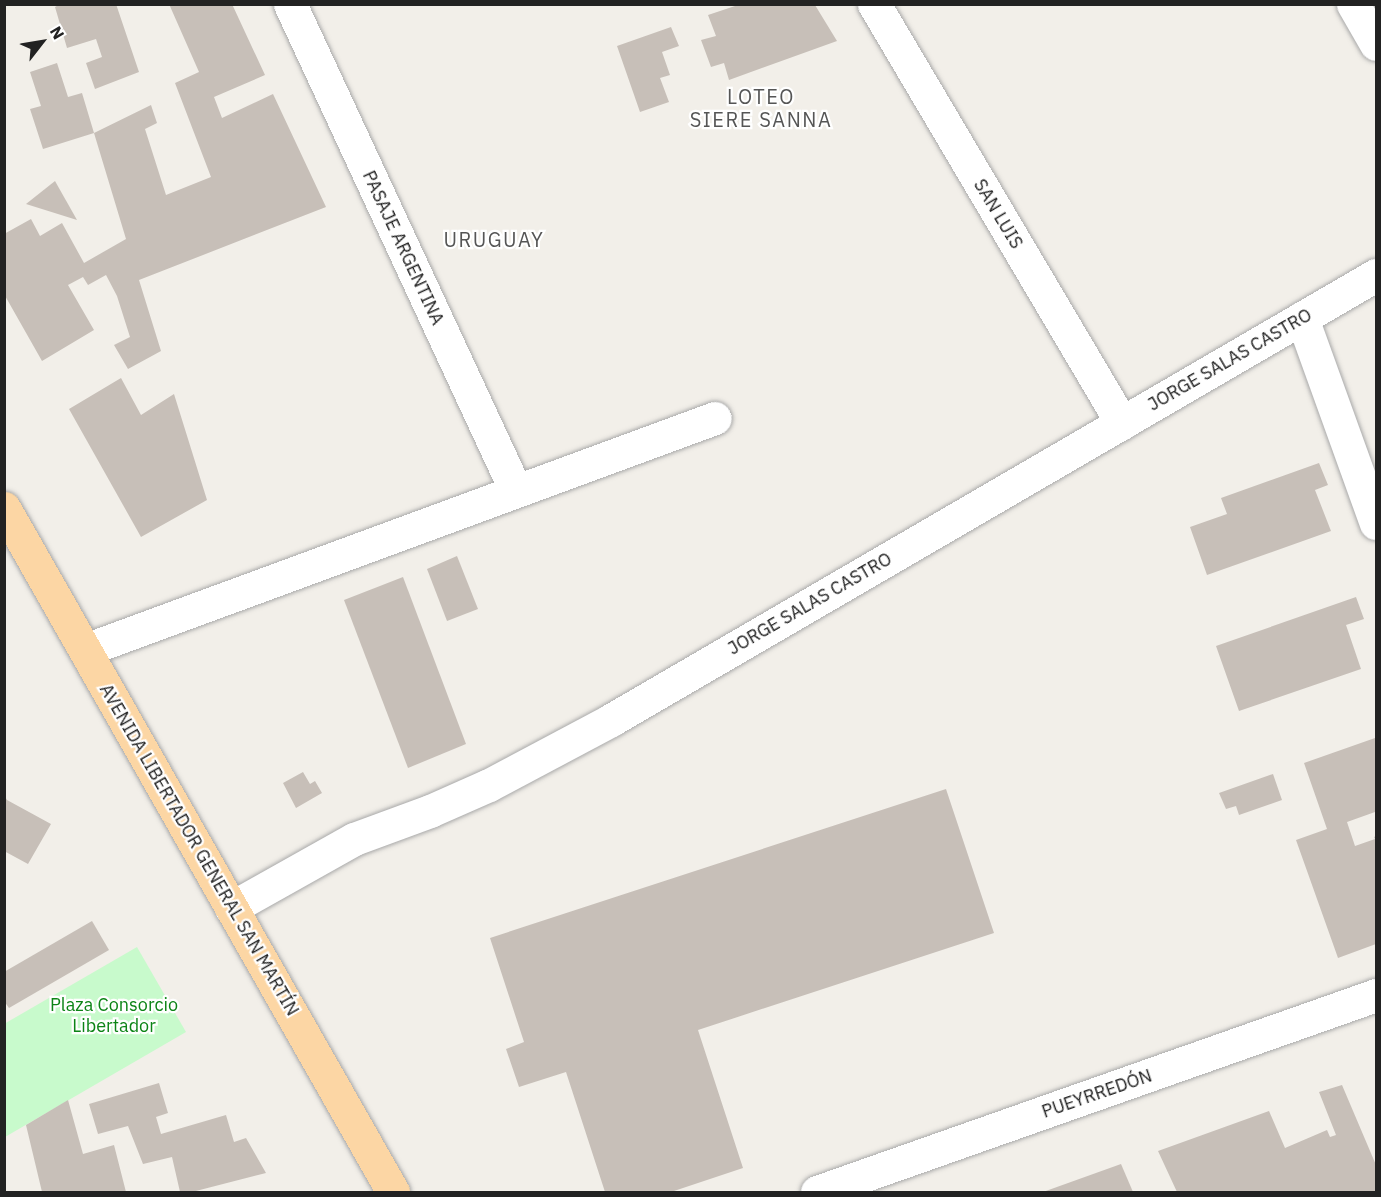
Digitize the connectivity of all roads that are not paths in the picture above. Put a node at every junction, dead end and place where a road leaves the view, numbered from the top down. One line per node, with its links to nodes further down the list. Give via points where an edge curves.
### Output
1 (290, 4): 9 (street, PASAJE ARGENTINA)
2 (874, 4): 8 (street, SAN LUIS)
3 (1353, 4): 4 (street)
4 (1377, 44)
5 (1377, 274): 6 (street, JORGE SALAS CASTRO)
6 (1302, 318): 8 (street, JORGE SALAS CASTRO); 11 (street)
7 (715, 418): 9 (street)
8 (1122, 423): 13 (street, JORGE SALAS CASTRO, via 611,720 489,785 354,839)
9 (516, 491): 12 (street)
10 (4, 508): 12 (main road, AVENIDA LIBERTADOR GENERAL SAN MARTÍN)
11 (1377, 523)
12 (85, 650): 13 (main road, AVENIDA LIBERTADOR GENERAL SAN MARTÍN)
13 (231, 908): 15 (main road, AVENIDA LIBERTADOR GENERAL SAN MARTÍN)
14 (1377, 995): 16 (street, PUEYRREDÓN)
15 (393, 1192)
16 (817, 1192)

